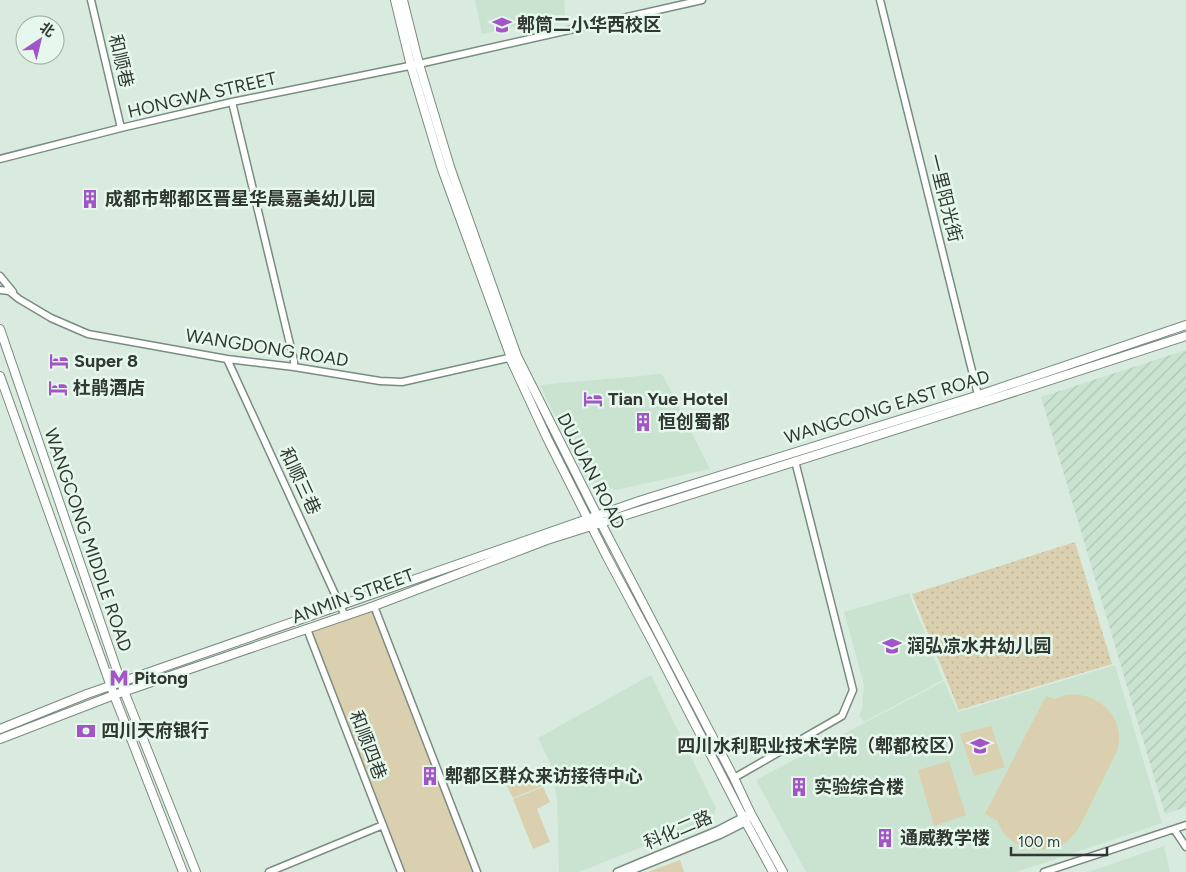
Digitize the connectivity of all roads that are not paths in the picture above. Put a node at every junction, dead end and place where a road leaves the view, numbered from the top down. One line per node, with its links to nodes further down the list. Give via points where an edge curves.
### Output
1 (91, 0): 8 (street, 和顺巷)
2 (395, 0): 6 (main road)
3 (403, 0): 6 (main road)
4 (702, 0): 6 (street, HONGWA STREET)
5 (880, 0): 20 (street, 一里阳光街)
6 (415, 65): 7 (street, HONGWA STREET); 16 (main road, DUJUAN ROAD)
7 (232, 102): 8 (street, HONGWA STREET); 18 (street)
8 (122, 128): 9 (street, HONGWA STREET)
9 (0, 159)
10 (0, 276): 12 (street, WANGDONG ROAD)
11 (0, 290): 12 (street, WANGDONG ROAD, via 9,291)
12 (18, 299): 17 (street, WANGDONG ROAD, via 88,334)
13 (1186, 325): 20 (main road, WANGCONG EAST ROAD)
14 (0, 329): 29 (main road, WANGCONG MIDDLE ROAD)
15 (1186, 336): 20 (main road, WANGCONG EAST ROAD)
16 (513, 357): 18 (street, WANGDONG ROAD, via 402,382); 22 (main road, DUJUAN ROAD); 23 (main road, DUJUAN ROAD)
17 (227, 359): 18 (street, WANGDONG ROAD); 25 (street, 和顺三巷)
18 (294, 367)
19 (0, 376): 30 (main road, WANGCONG MIDDLE ROAD)
20 (979, 399): 21 (main road, WANGCONG EAST ROAD); 22 (main road, WANGCONG EAST ROAD)
21 (795, 461): 24 (main road, WANGCONG EAST ROAD); 35 (street, via 853,690 842,716)
22 (597, 515): 23 (main road, ANMIN STREET); 24 (main road, DUJUAN ROAD)
23 (589, 522): 24 (main road, ANMIN STREET); 25 (main road, ANMIN STREET); 26 (main road, ANMIN STREET); 36 (main road, DUJUAN ROAD)
24 (601, 523): 35 (main road, DUJUAN ROAD)
25 (341, 605): 27 (street, 和顺三巷); 29 (main road, ANMIN STREET)
26 (374, 606): 27 (main road, ANMIN STREET); 45 (street)
27 (345, 616): 28 (main road, ANMIN STREET)
28 (307, 629): 31 (main road, ANMIN STREET); 37 (street, 和顺四巷)
29 (121, 682): 30 (main road, ANMIN STREET); 31 (main road, WANGCONG MIDDLE ROAD)
30 (111, 686): 32 (main road, WANGCONG MIDDLE ROAD); 33 (main road, ANMIN STREET)
31 (124, 691): 32 (main road, ANMIN STREET); 42 (main road, WANGCONG MIDDLE ROAD)
32 (114, 695): 34 (main road, ANMIN STREET); 41 (main road, WANGCONG MIDDLE ROAD)
33 (0, 729)
34 (0, 739)
35 (734, 778): 36 (main road, DUJUAN ROAD)
36 (746, 818): 46 (street, 科化二路); 47 (street, via 720,835); 48 (main road, DUJUAN ROAD); 49 (main road, DUJUAN ROAD)
37 (383, 825): 43 (street); 44 (street, 和顺四巷)
38 (1186, 825): 39 (street)
39 (1174, 829): 40 (street); 50 (street)
40 (1186, 847)
41 (183, 872)
42 (196, 872)
43 (269, 872)
44 (402, 872)
45 (477, 872)
46 (617, 872)
47 (628, 872)
48 (773, 872)
49 (782, 872)
50 (1044, 872)

